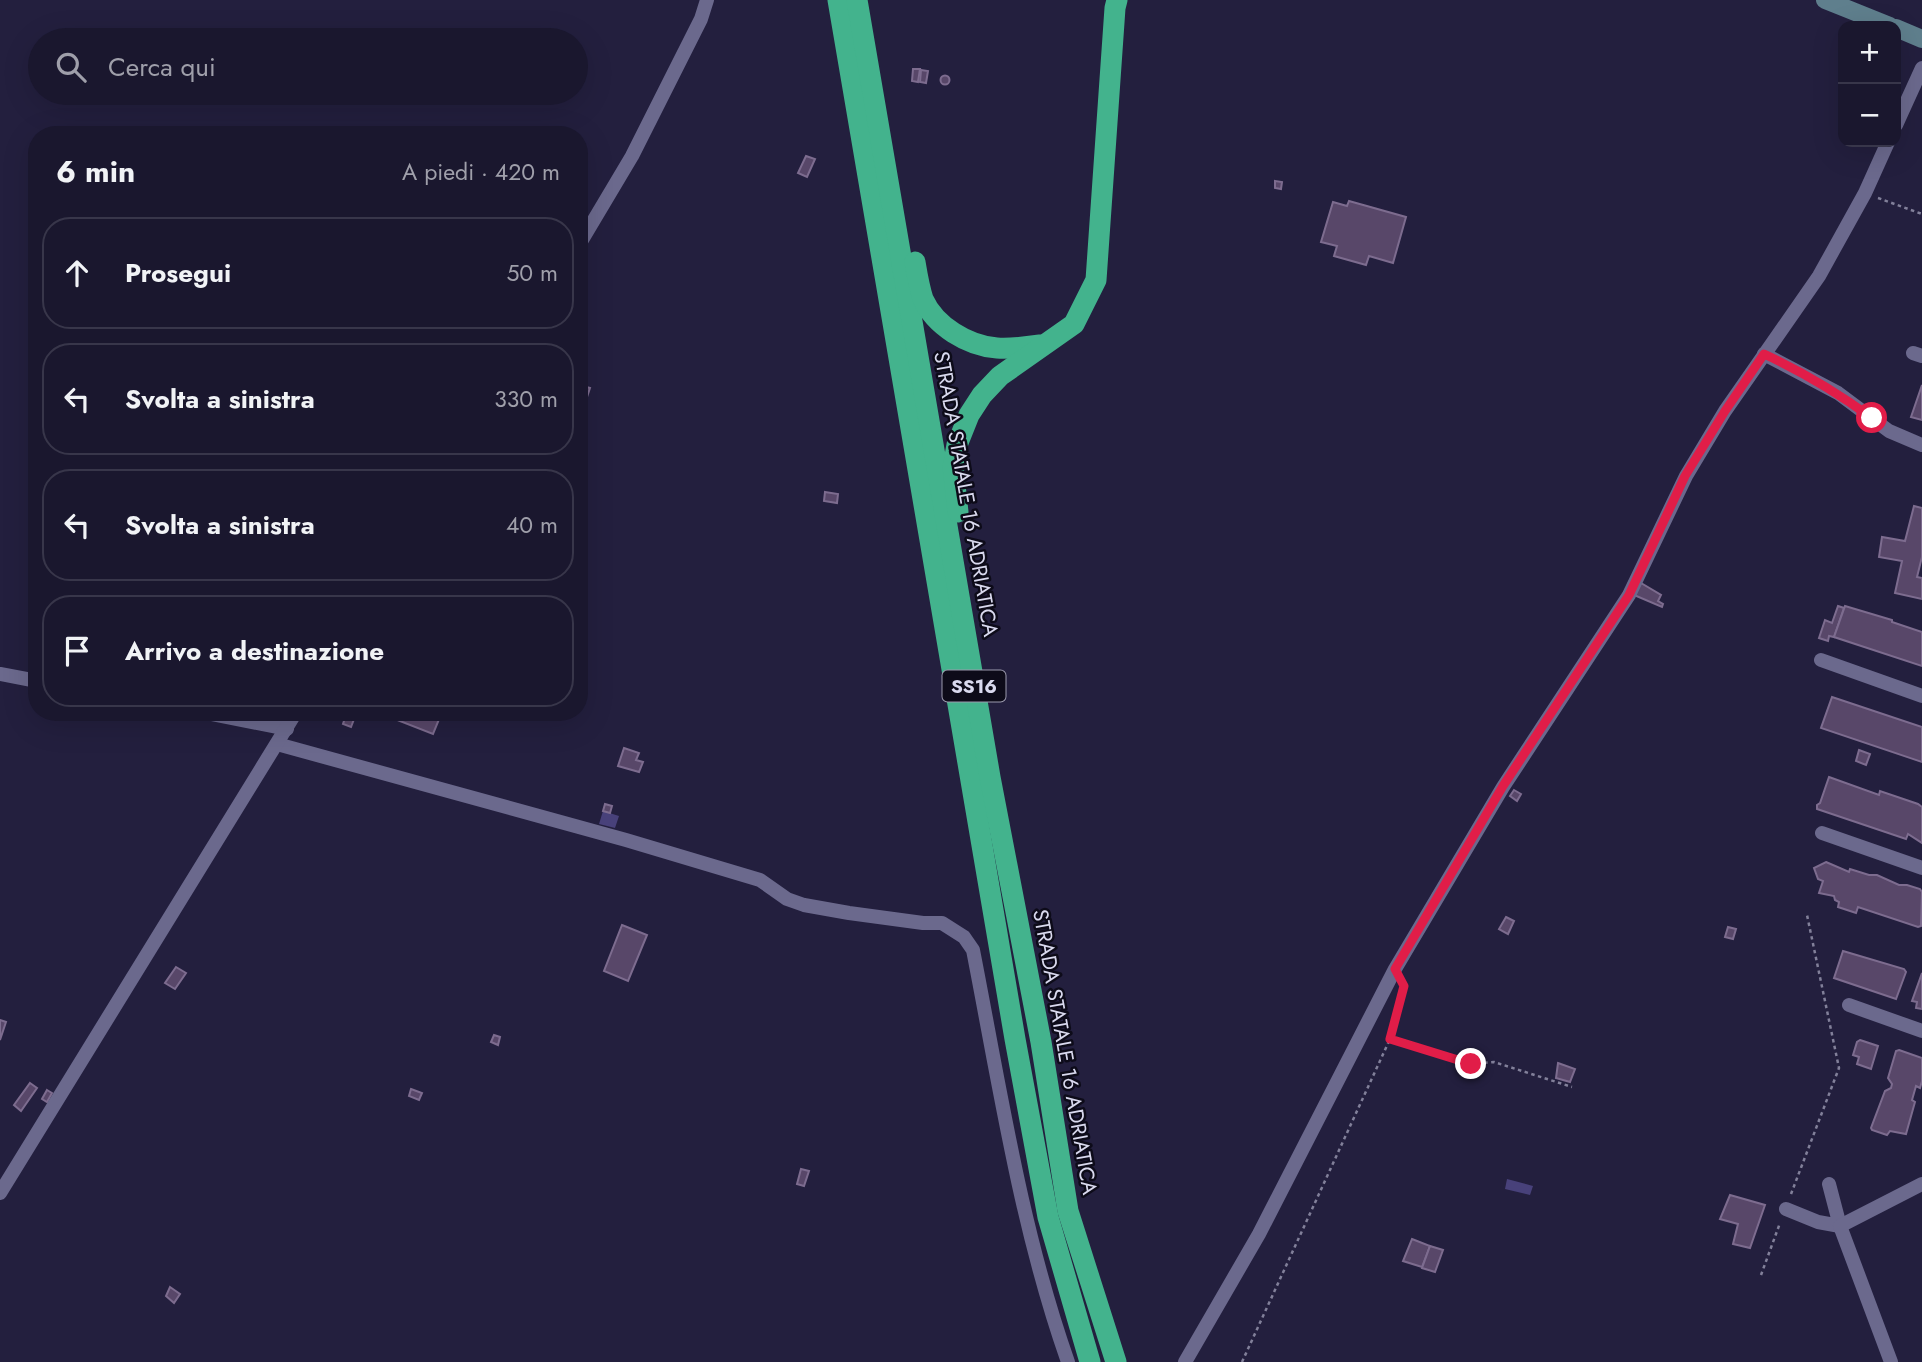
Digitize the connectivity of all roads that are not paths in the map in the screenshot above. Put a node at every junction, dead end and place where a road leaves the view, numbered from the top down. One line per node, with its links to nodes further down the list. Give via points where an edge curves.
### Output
1 (707, 0): 11 (street, via 632,156)
2 (1825, 0): 5 (street)
3 (1115, 3): 12 (highway, via 1096,280 1074,324)
4 (851, 8): 12 (highway, via 881,67 924,300 951,332 972,343 995,348); 23 (highway, STRADA STATALE 16 ADRIATICA / SS16); 34 (highway, STRADA STATALE 16 ADRIATICA / SS16, via 1015,1039 1048,1217)
5 (1878, 21)
6 (1901, 30): 7 (street)
7 (1922, 39)
8 (1922, 68): 9 (street)
9 (1901, 114)
10 (1886, 147): 13 (street, via 1819,276)
11 (588, 230)
12 (1042, 345): 23 (highway, via 982,395 969,415 953,467 992,717)
13 (1764, 354): 14 (street, via 1838,393 1889,432); 36 (street, via 1685,476 1629,595 1503,786 1395,969 1259,1234)
14 (1922, 445)
15 (1821, 660): 18 (street)
16 (0, 674): 17 (street)
17 (28, 679)
18 (1922, 696)
19 (247, 721): 21 (street)
20 (291, 721): 21 (street)
21 (287, 729): 22 (street)
22 (277, 744): 30 (street); 33 (street, via 760,880 786,899 804,905 942,923 964,937 973,950 1026,1216)
23 (990, 777): 35 (highway, STRADA STATALE 16 ADRIATICA / SS16, via 1068,1211)
24 (1822, 833): 25 (street)
25 (1922, 868)
26 (1849, 1005): 27 (street)
27 (1922, 1031)
28 (1829, 1184): 32 (street)
29 (1922, 1184): 32 (street)
30 (0, 1192)
31 (1786, 1209): 32 (street)
32 (1840, 1226): 37 (street)
33 (1068, 1362)
34 (1090, 1362)
35 (1116, 1362)
36 (1185, 1362)
37 (1891, 1362)

